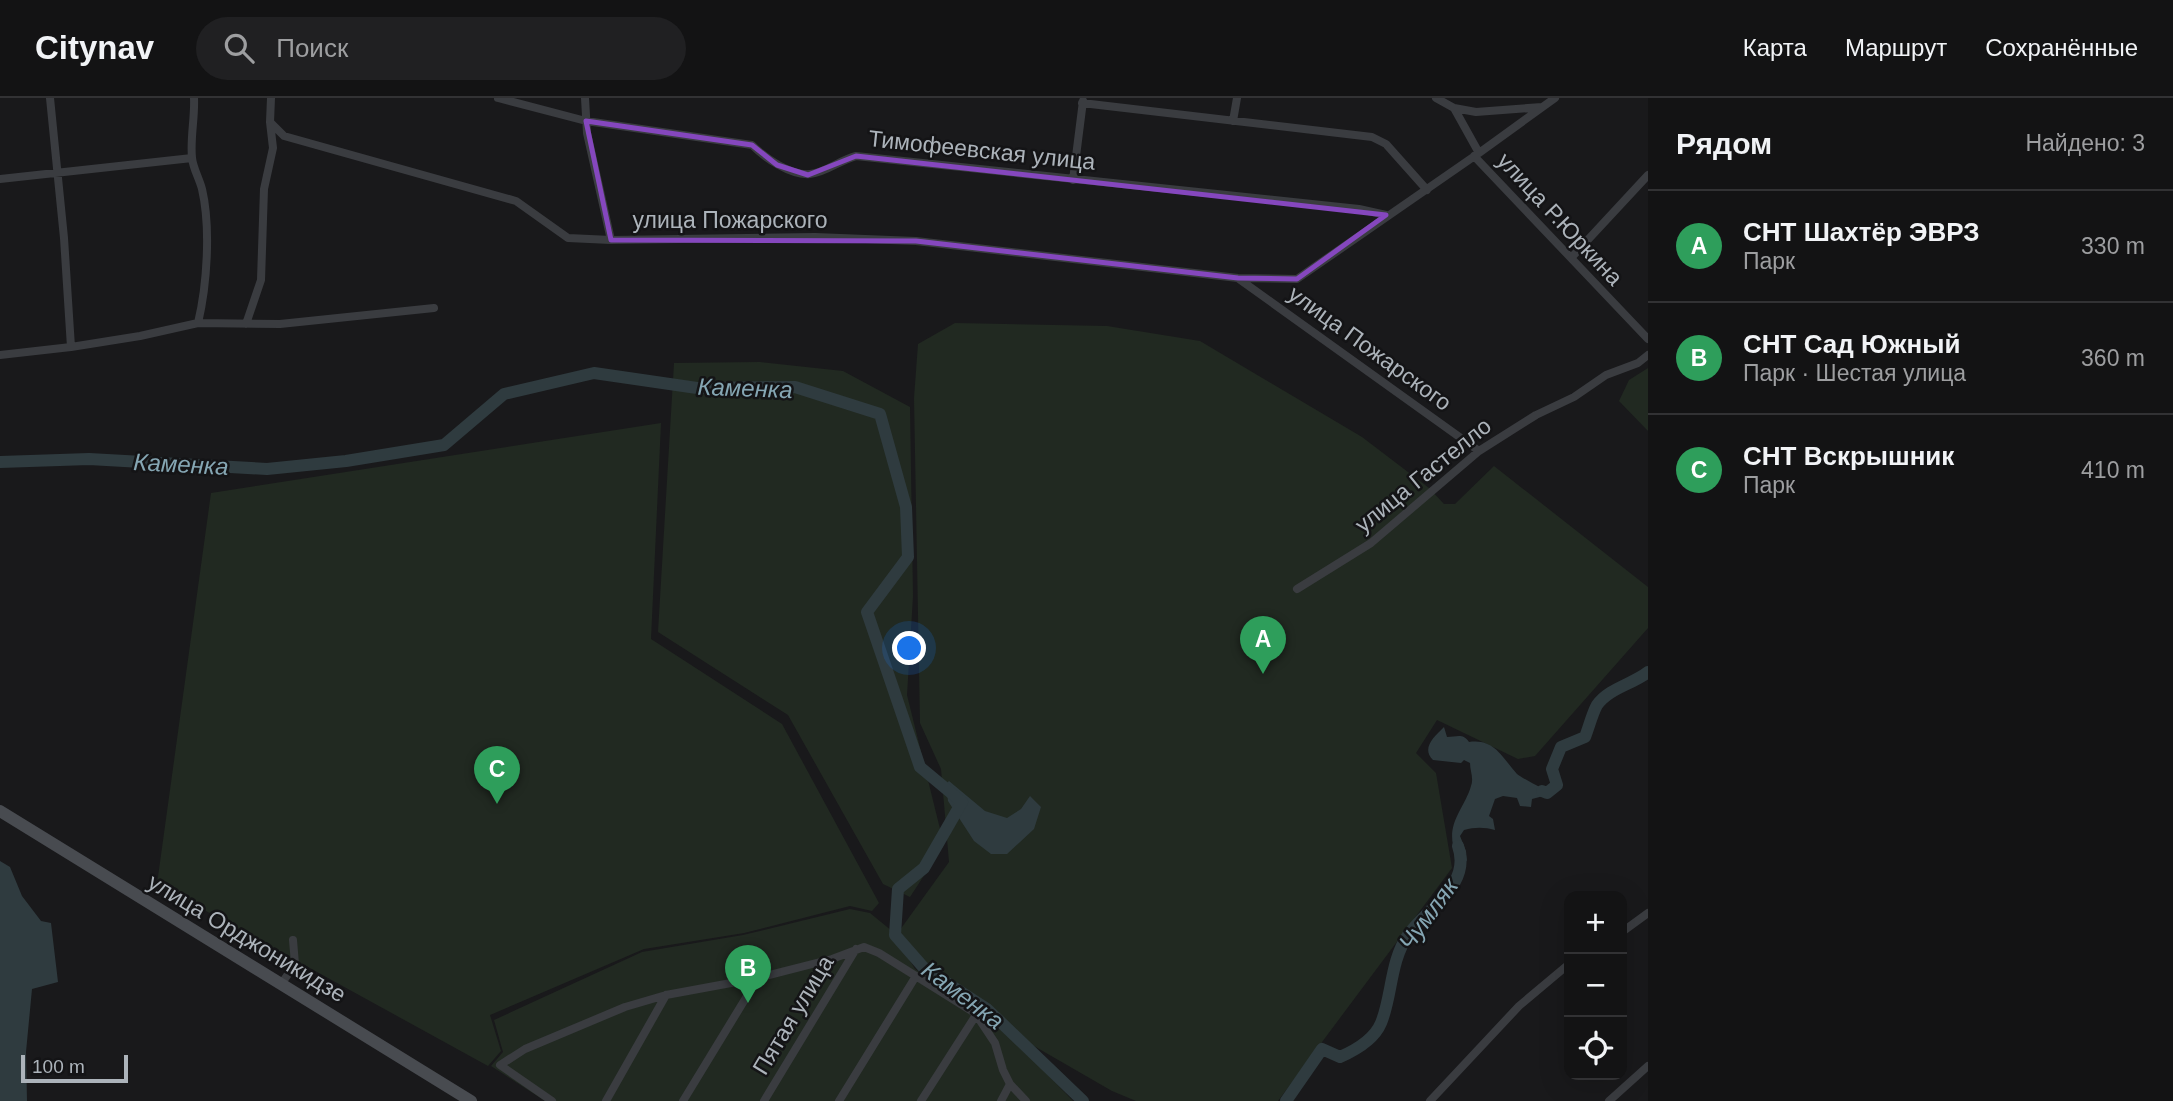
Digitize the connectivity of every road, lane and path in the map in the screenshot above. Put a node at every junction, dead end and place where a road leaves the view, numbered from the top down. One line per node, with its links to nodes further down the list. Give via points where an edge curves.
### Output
1 (50, 98): 17 (street)
2 (194, 98): 16 (street)
3 (271, 98): 14 (street)
4 (498, 98): 12 (street, Тимофеевская улица)
5 (585, 98): 12 (street)
6 (1237, 98): 13 (street)
7 (1436, 98): 11 (street)
8 (1555, 98): 10 (street, улица Пожарского)
9 (1083, 101): 13 (street); 20 (street)
10 (1542, 107): 11 (street, via 1476,112); 15 (street, улица Пожарского)
11 (1454, 108): 15 (street, улица Р.Юркина)
12 (586, 121): 20 (street, Тимофеевская улица, via 752,145 777,165 808,175 856,156); 23 (street)
13 (1233, 121): 21 (street, via 1372,137 1386,144)
14 (270, 122): 23 (street, улица Пожарского, via 284,136 516,201 568,237); 28 (street, via 273,148 264,189 261,280)
15 (1476, 155): 21 (street, улица Пожарского); 24 (street, улица Р.Юркина)
16 (192, 158): 17 (street); 27 (street, via 202,190 206,243)
17 (57, 172): 19 (street); 30 (street)
18 (1648, 175): 24 (street)
19 (0, 179)
20 (1073, 180): 22 (street, Тимофеевская улица)
21 (1427, 190): 22 (street, улица Пожарского)
22 (1387, 215): 25 (street, улица Пожарского, via 1297,279)
23 (611, 240): 25 (street, улица Пожарского, via 815,237 916,241)
24 (1571, 258): 29 (street, улица Р.Юркина)
25 (1238, 278): 33 (street, улица Пожарского)
26 (434, 308): 28 (street)
27 (198, 323): 28 (street); 30 (street)
28 (246, 324)
29 (1648, 339)
30 (71, 347): 31 (street)
31 (0, 355)
32 (1648, 355): 33 (street, улица Гастелло)
33 (1479, 451): 34 (street, улица Гастелло, via 1371,543)
34 (1297, 589)
35 (0, 811): 43 (main road, улица Орджоникидзе)
36 (1648, 913): 37 (street)
37 (1627, 928)
38 (293, 940): 43 (street, via 295,964)
39 (856, 948): 41 (street, via 879,953); 42 (street); 52 (street, Пятая улица)
40 (1564, 968): 57 (street, via 1519,1006)
41 (916, 976): 45 (street); 53 (street)
42 (758, 978): 44 (street); 51 (street)
43 (282, 983): 48 (main road, улица Орджоникидзе)
44 (666, 995): 49 (street, via 525,1049 500,1065); 50 (street)
45 (976, 1015): 47 (street, via 995,1042); 54 (street)
46 (1648, 1066): 58 (street)
47 (1010, 1084): 55 (street); 56 (street)
48 (471, 1101)
49 (552, 1101)
50 (606, 1101)
51 (683, 1101)
52 (764, 1101)
53 (839, 1101)
54 (921, 1101)
55 (1001, 1101)
56 (1026, 1101)
57 (1430, 1101)
58 (1609, 1101)

